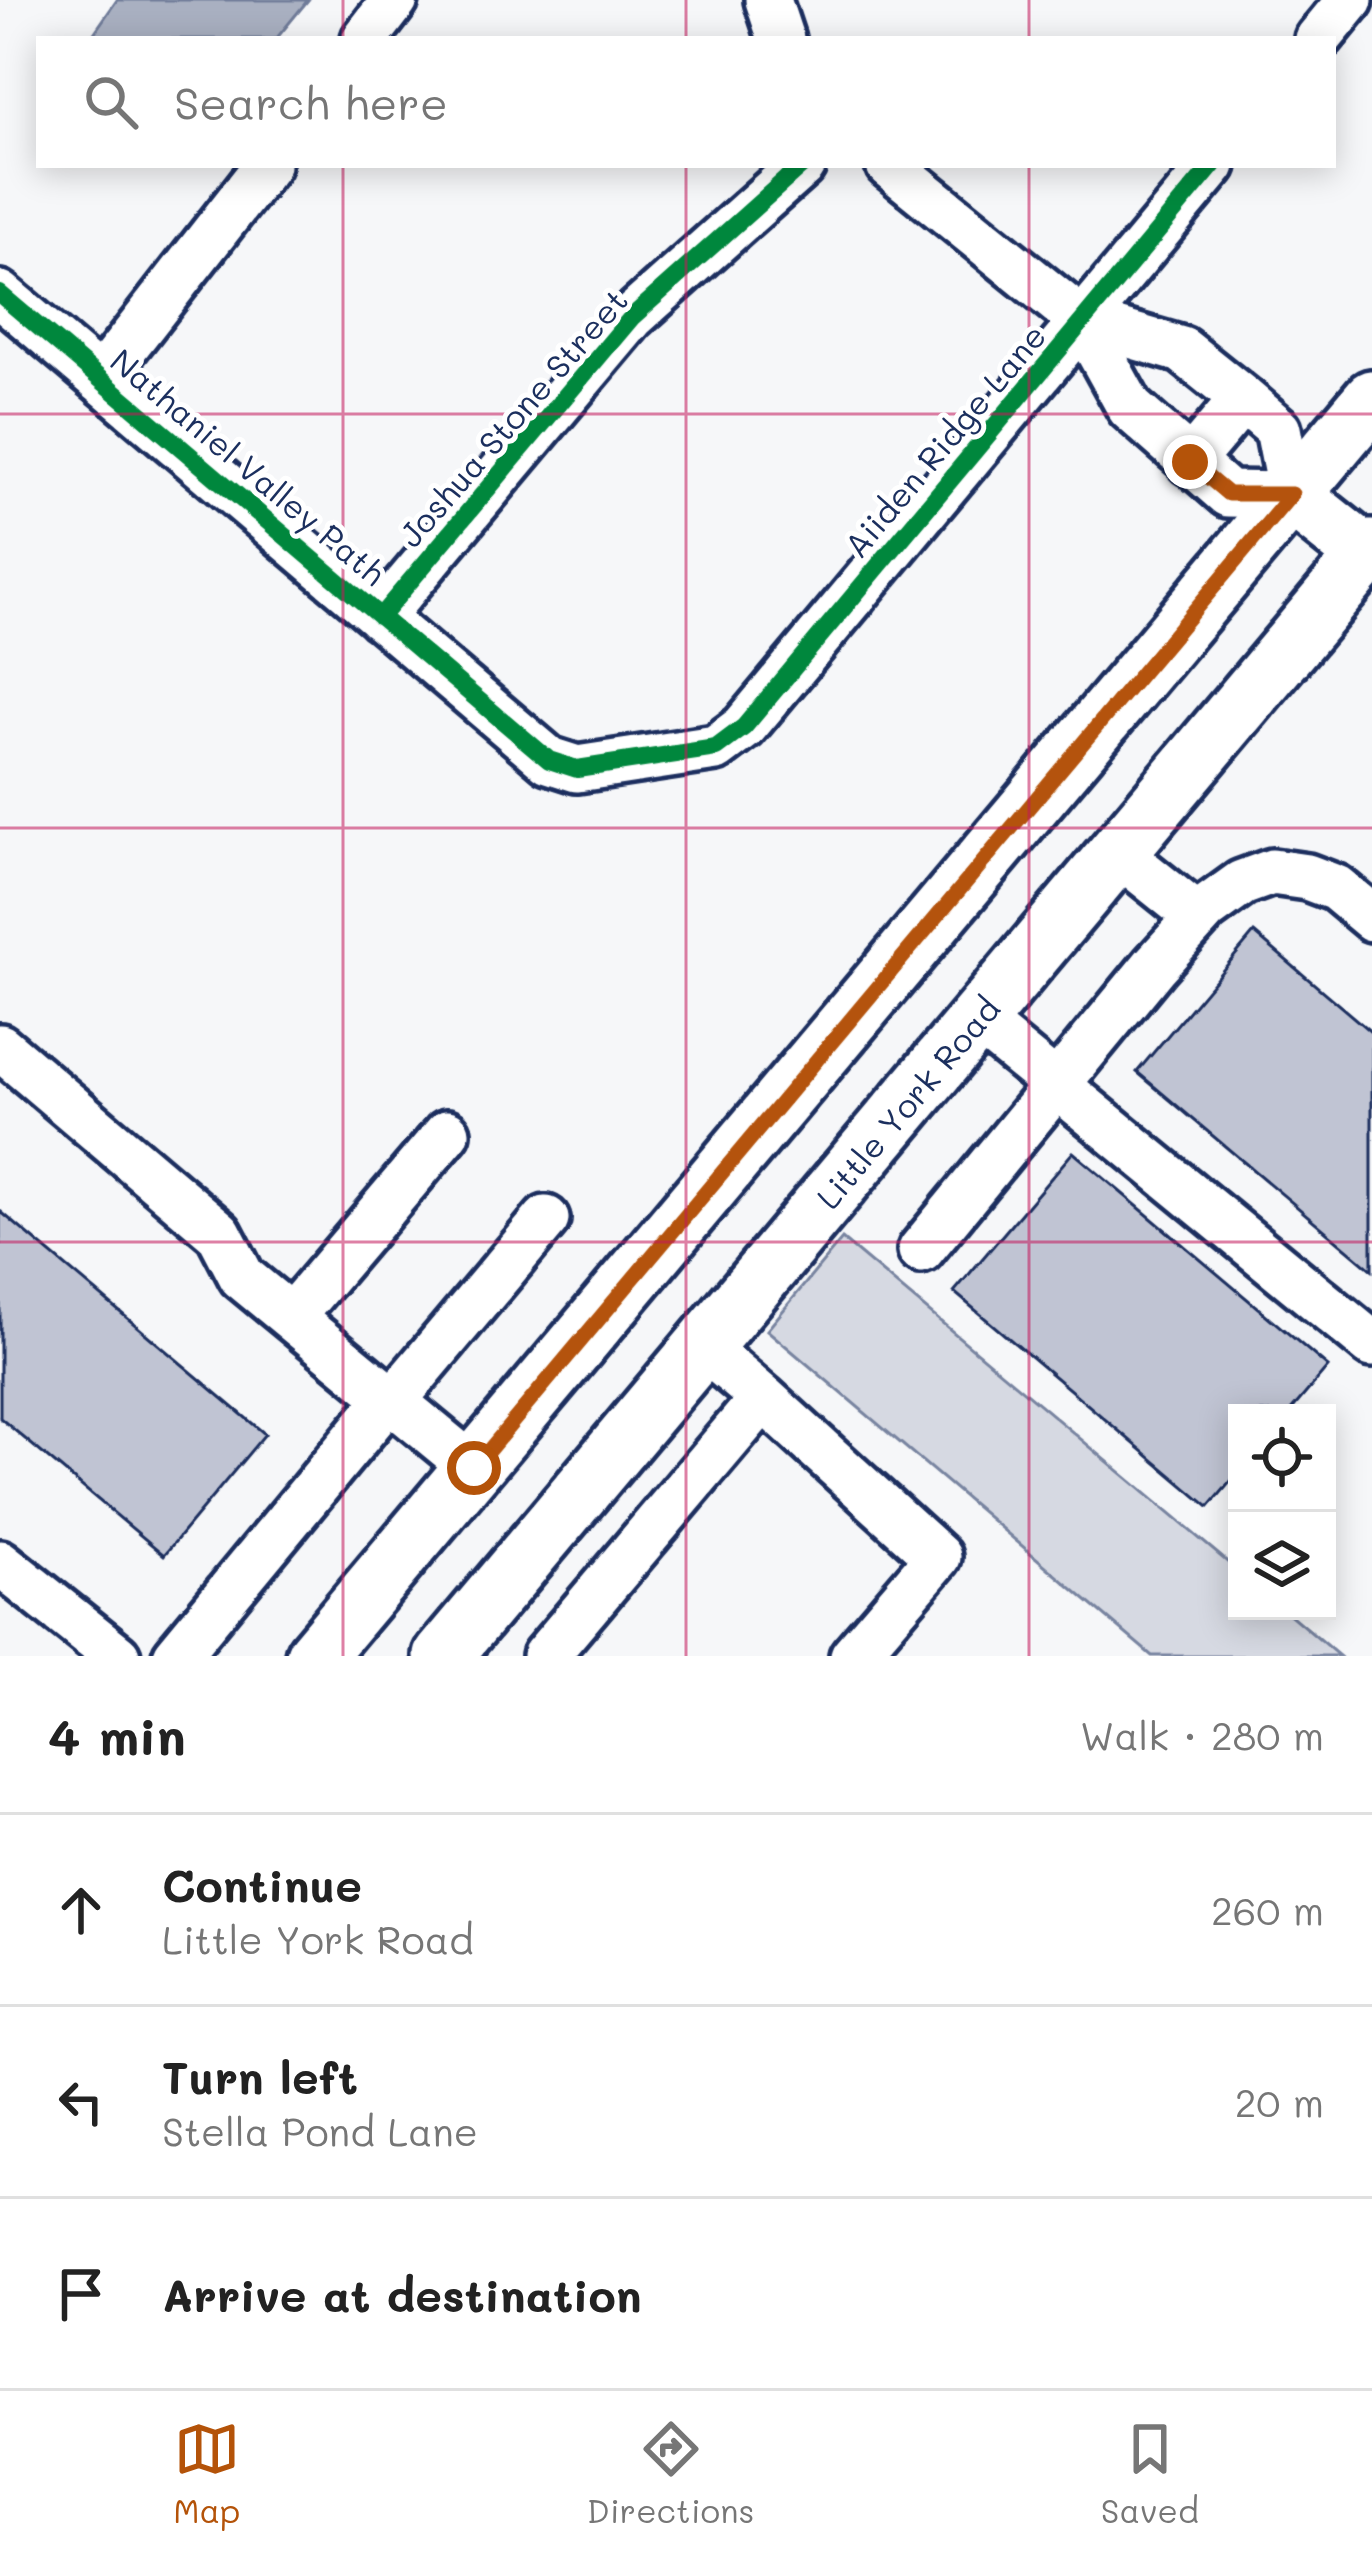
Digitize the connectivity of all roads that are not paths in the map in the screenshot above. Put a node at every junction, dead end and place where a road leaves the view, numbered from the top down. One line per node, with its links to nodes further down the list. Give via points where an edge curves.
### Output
1 (395, 0): 4 (street)
2 (768, 0): 5 (street)
3 (1350, 0): 6 (street)
4 (367, 36)
5 (780, 36)
6 (1320, 36)
7 (265, 168): 13 (street)
8 (799, 168): 19 (street, Joshua Stone Street, via 632,317)
9 (893, 168): 12 (street)
10 (1210, 168): 12 (street, Aiiden Ridge Lane)
11 (0, 294): 13 (street, Nathaniel Valley Path)
12 (1082, 321): 14 (street, via 1182,350); 16 (street, via 1130,408); 20 (street, Aiiden Ridge Lane, via 745,727)
13 (100, 379): 19 (street, Nathaniel Valley Path)
14 (1243, 399): 16 (street); 17 (street, via 1278,429)
15 (1372, 399): 17 (main road)
16 (1190, 462): 17 (street, via 1228,494)
17 (1292, 494): 18 (main road); 35 (main road)
18 (1370, 555): 21 (main road, Little York Road)
19 (380, 617): 20 (street, Nathaniel Valley Path, via 549,760 577,769)
20 (716, 748)
21 (1117, 852): 22 (street); 24 (main road, Little York Road)
22 (1198, 917): 23 (street, via 1242,883 1272,872 1336,888); 26 (street)
23 (1372, 918)
24 (976, 1019): 26 (street); 32 (main road, Little York Road)
25 (0, 1047): 30 (street, via 219,1233 242,1277)
26 (1056, 1085): 29 (street); 31 (street)
27 (447, 1133): 30 (street)
28 (546, 1219): 33 (street)
29 (921, 1250)
30 (291, 1317): 33 (street)
31 (1372, 1344)
32 (701, 1346): 34 (street); 40 (main road, Little York Road)
33 (391, 1399): 35 (street); 38 (street)
34 (764, 1399): 41 (street); 42 (street, via 938,1557)
35 (474, 1468): 39 (main road)
36 (0, 1563): 37 (street)
37 (117, 1656)
38 (176, 1656)
39 (315, 1656)
40 (443, 1656)
41 (545, 1656)
42 (853, 1656)

